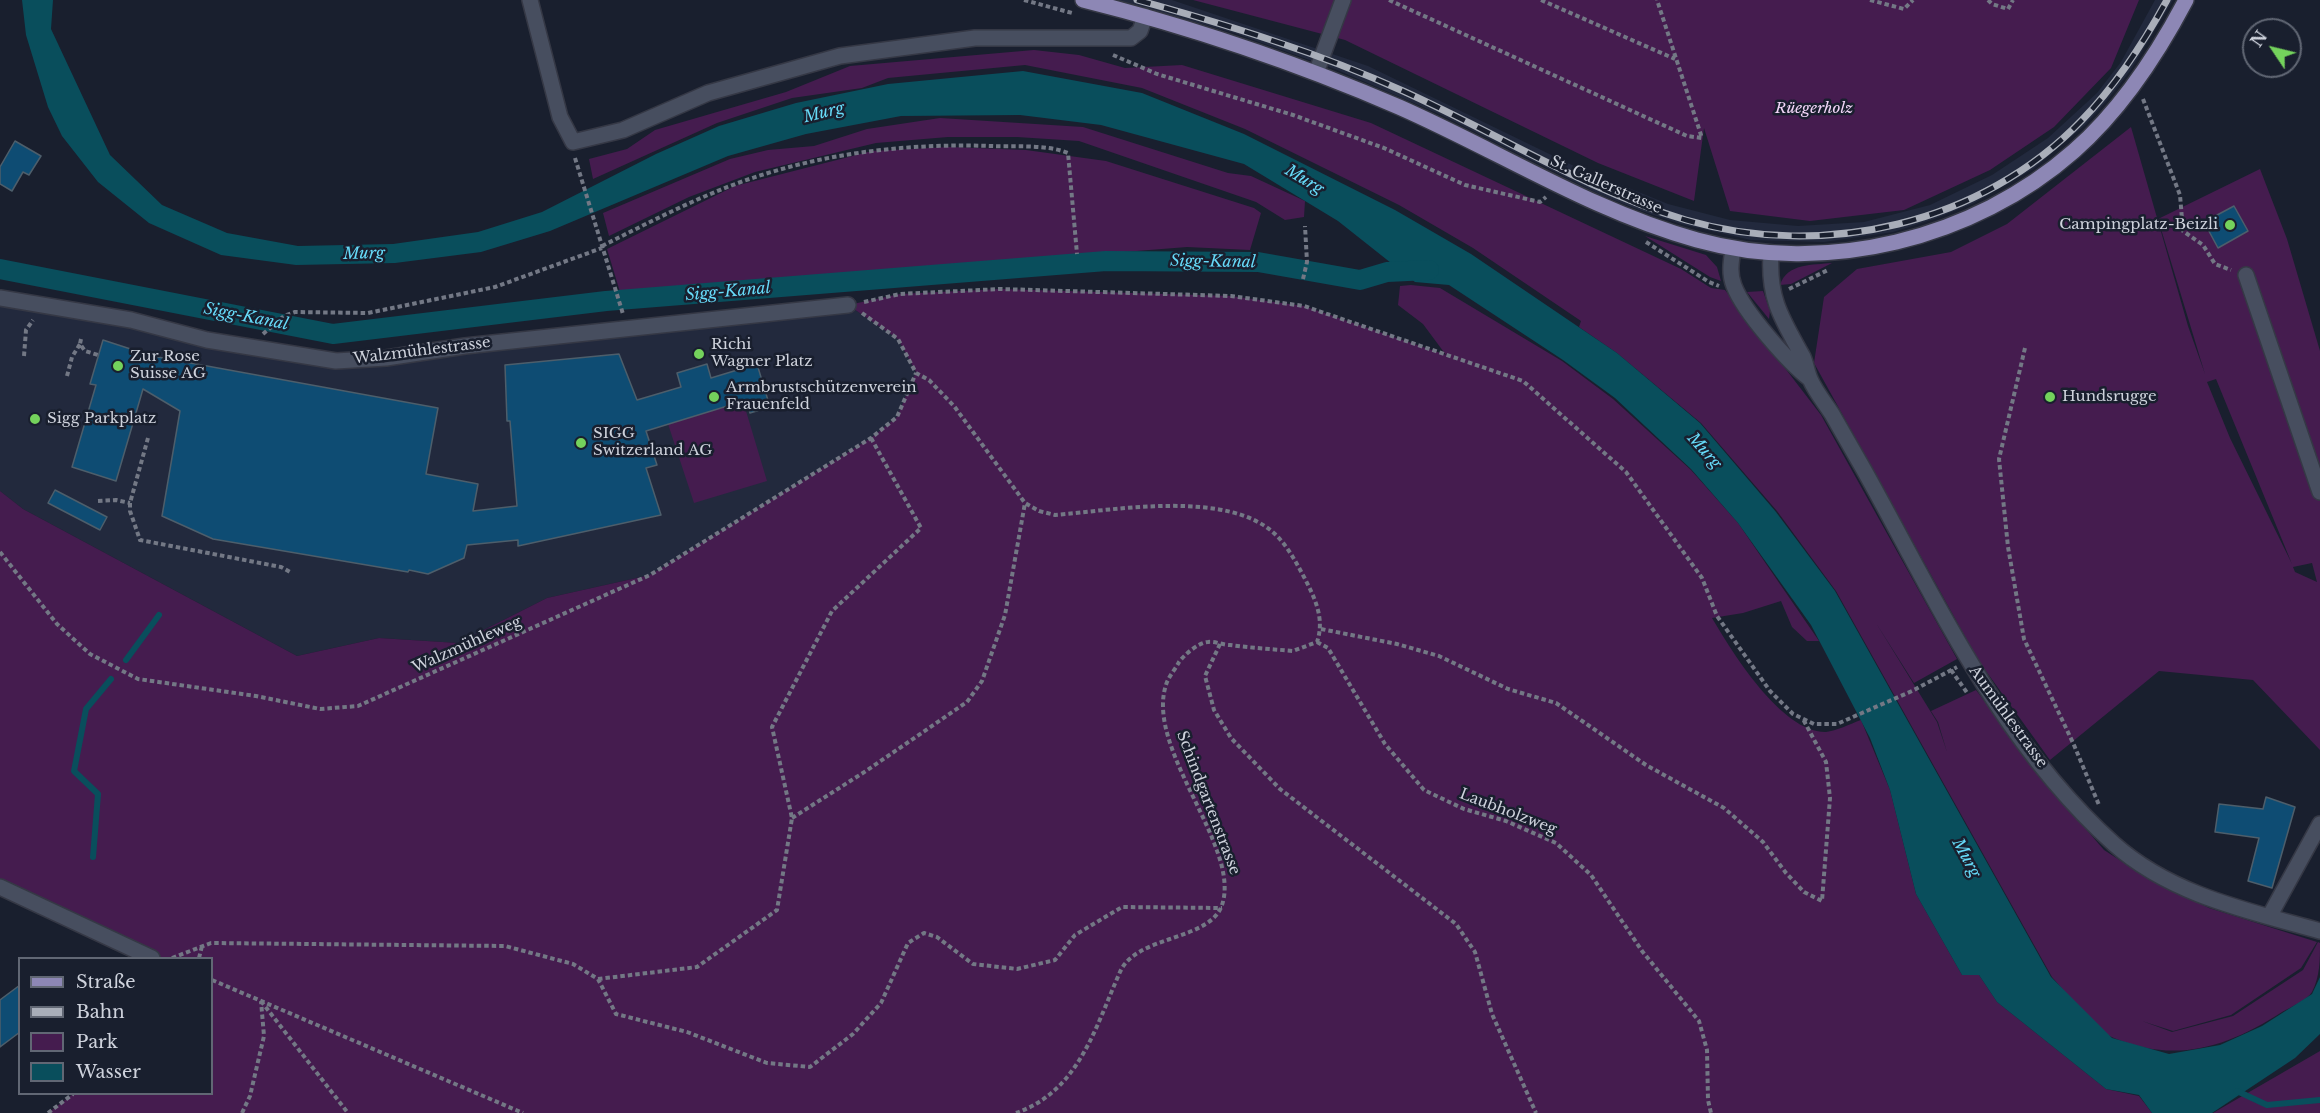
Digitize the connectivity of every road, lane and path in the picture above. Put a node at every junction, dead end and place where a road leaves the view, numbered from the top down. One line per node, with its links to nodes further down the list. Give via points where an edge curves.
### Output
1 (530, 0): 14 (street, via 560,117 573,142 623,130 708,93 840,56 975,38 1131,38 1140,31)
2 (1024, 0): 13 (path)
3 (1083, 0): 14 (main road, St. Gallerstrasse)
4 (1343, 0): 17 (street)
5 (1389, 0): 16 (path, via 1687,136 1702,138)
6 (1541, 0): 16 (path)
7 (1657, 0): 16 (path)
8 (1870, 0): 9 (path, via 1904,9)
9 (1913, 0)
10 (1988, 0): 11 (path, via 2008,9)
11 (2013, 0)
12 (2186, 0): 28 (main road, St. Gallerstrasse, via 2148,64 2107,118 2074,152 2014,194 1933,232 1883,245 1839,252)
13 (1073, 13)
14 (1145, 16): 17 (main road, St. Gallerstrasse)
15 (1108, 53): 20 (path, via 1157,74 1293,115 1384,148 1465,185 1540,202)
16 (1676, 59)
17 (1316, 73): 20 (main road, St. Gallerstrasse, via 1400,108)
18 (2137, 105): 30 (path, via 2143,98 2180,195 2183,231 2202,246 2215,264)
19 (575, 157): 25 (path)
20 (1551, 189): 21 (path); 22 (path); 26 (main road, St. Gallerstrasse)
21 (1537, 191)
22 (1557, 201)
23 (1305, 226): 31 (path, via 1307,262)
24 (1639, 239): 32 (path, via 1713,284)
25 (602, 247): 27 (path, via 680,207 757,177 867,150 954,144 1068,153); 36 (path); 38 (path, via 495,287 368,313 295,312 284,315)
26 (1733, 249): 28 (main road, St. Gallerstrasse); 32 (street)
27 (1077, 254)
28 (1771, 254): 33 (street, Aumühlestrasse)
29 (1832, 269): 33 (path, via 1789,289)
30 (2246, 275): 47 (street)
31 (1303, 279)
32 (1734, 287): 44 (street, Aumühlestrasse, via 1796,368)
33 (1770, 288): 44 (street, Aumühlestrasse)
34 (0, 298): 35 (street, Walzmühlestrasse, via 131,320 207,340 336,361)
35 (848, 305): 42 (path, via 898,339); 57 (path, via 900,294 1000,289 1231,296 1304,306 1523,381 1626,472 1702,578 1717,616 1770,691)
36 (622, 311)
37 (30, 325): 41 (path)
38 (265, 331)
39 (2025, 348): 58 (path, via 1999,459 2008,548 2024,639)
40 (98, 355): 43 (path, via 85,351 80,342)
41 (24, 356)
42 (916, 373): 46 (path, Walzmühleweg, via 897,417); 50 (path, via 929,380 954,406)
43 (67, 376)
44 (1810, 379): 63 (street, Aumühlestrasse, via 1968,662 2014,731 2062,789 2115,845 2148,868 2182,887)
45 (148, 438): 49 (path)
46 (871, 438): 51 (path, Walzmühleweg, via 650,575 358,706 320,709 138,679 90,654 57,624); 59 (path, via 921,528 832,612 772,727)
47 (2320, 492)
48 (98, 501): 49 (path)
49 (130, 503): 52 (path, via 137,535 145,543 281,567)
50 (1025, 503): 53 (path, via 1055,514 1187,505 1220,509 1251,519 1275,534 1292,554 1320,615); 59 (path, via 1005,615 982,681 967,702)
51 (0, 552)
52 (292, 573)
53 (1321, 629): 54 (path); 57 (path, via 1439,656 1508,689 1556,703 1646,765 1724,808 1763,842 1804,892 1822,901 1830,798 1826,762)
54 (1317, 642): 55 (path, Schindgartenstrasse, via 1293,651); 79 (path, Laubholzweg, via 1328,648 1385,744 1424,790 1556,843 1591,875 1642,951 1699,1021 1707,1050)
55 (1220, 644): 62 (path, Schindgartenstrasse, via 1207,641 1183,656 1167,682 1164,719 1227,884); 78 (path, via 1205,676 1214,710 1231,738 1280,789 1456,924 1474,952 1492,1014)
56 (1951, 670): 57 (path, via 1837,724 1814,724)
57 (1803, 719)
58 (2102, 812)
59 (792, 818): 70 (path, via 777,910 697,967)
60 (2320, 824): 63 (street)
61 (0, 887): 66 (street)
62 (1222, 908): 70 (path, via 1122,907 1075,935 1055,960 1017,969 973,964 937,937 924,933 908,943 881,1003 853,1034 810,1067 767,1064 687,1032 616,1014); 77 (path, via 1199,929 1151,945 1122,967 1091,1044 1061,1085)
63 (2269, 917): 64 (street, Aumühlestrasse)
64 (2314, 930)
65 (202, 946): 67 (path); 68 (path); 70 (path, via 505,946 573,964)
66 (150, 957)
67 (174, 957)
68 (199, 957)
69 (213, 980): 71 (path)
70 (598, 980)
71 (261, 1000): 74 (path, via 264,1036 250,1096); 75 (path); 76 (path)
72 (72, 1095): 73 (path)
73 (48, 1113)
74 (242, 1113)
75 (348, 1113)
76 (523, 1113)
77 (1016, 1113)
78 (1536, 1113)
79 (1711, 1113)

